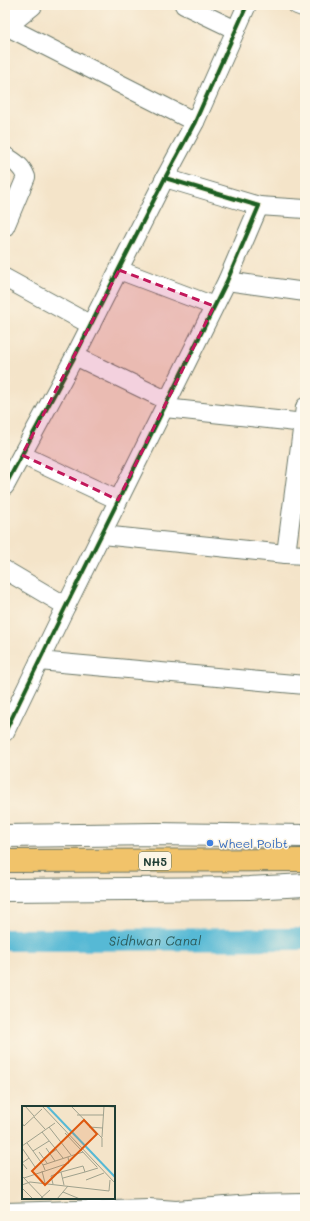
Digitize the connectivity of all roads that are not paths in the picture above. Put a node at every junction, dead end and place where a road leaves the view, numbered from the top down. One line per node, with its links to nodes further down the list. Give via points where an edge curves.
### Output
1 (31, 5): 6 (street)
2 (184, 5): 7 (street)
3 (246, 5): 7 (street)
4 (297, 5): 5 (street)
5 (305, 8)
6 (5, 26): 8 (street)
7 (236, 30): 8 (street)
8 (195, 122): 10 (street)
9 (5, 156): 13 (street, via 17,163 24,170 26,177)
10 (165, 178): 11 (street); 14 (street)
11 (259, 206): 12 (street); 16 (street)
12 (305, 209)
13 (5, 227)
14 (119, 270): 18 (street); 19 (street)
15 (5, 278): 19 (street)
16 (226, 281): 17 (street); 18 (street)
17 (305, 292)
18 (214, 306): 21 (street)
19 (91, 325): 20 (street)
20 (75, 356): 21 (street); 23 (street)
21 (166, 404): 22 (street); 25 (street)
22 (304, 418): 27 (street)
23 (22, 455): 24 (street); 25 (street)
24 (5, 486)
25 (118, 500): 26 (street)
26 (102, 535): 27 (street); 30 (street)
27 (286, 554): 28 (street)
28 (305, 555)
29 (5, 570): 30 (street)
30 (66, 606): 31 (street)
31 (40, 661): 32 (street); 33 (street)
32 (305, 685)
33 (5, 732)
34 (5, 836): 35 (street)
35 (305, 836)
36 (305, 860): 37 (highway, NH5)
37 (5, 861)
38 (305, 885): 39 (street)
39 (5, 890)
40 (305, 1203): 42 (street, via 251,1204)
41 (5, 1212): 42 (street, via 149,1208)
42 (173, 1213)

